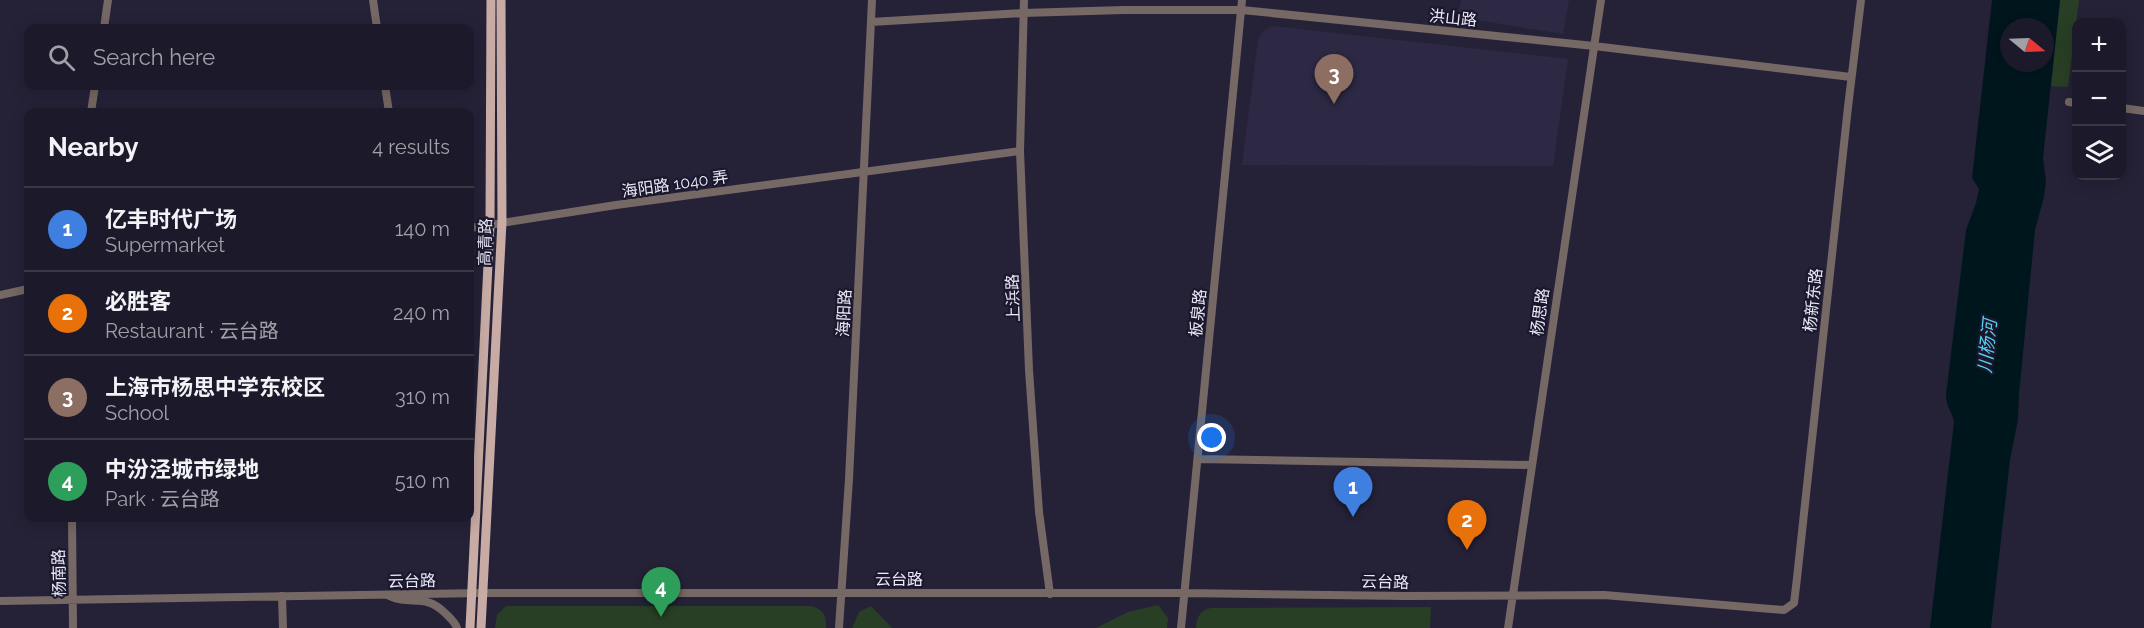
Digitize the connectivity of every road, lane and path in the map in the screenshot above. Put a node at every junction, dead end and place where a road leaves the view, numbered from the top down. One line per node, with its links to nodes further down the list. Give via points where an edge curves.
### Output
1 (108, 0): 13 (street)
2 (373, 0): 14 (street)
3 (491, 0): 26 (main road, 高青路)
4 (501, 0): 25 (main road, 高青路)
5 (872, 0): 12 (street, 海阳路)
6 (1024, 0): 11 (street, 上浜路)
7 (1242, 0): 10 (street, 板泉路)
8 (1601, 0): 15 (street, 杨思路)
9 (1861, 0): 16 (street, 杨新东路)
10 (1242, 10): 11 (street, 洪山路); 15 (street, 洪山路); 30 (street, 板泉路)
11 (1023, 13): 12 (street, 洪山路); 23 (street, 上浜路)
12 (871, 22): 24 (street, 海阳路)
13 (105, 24)
14 (376, 24)
15 (1594, 46): 16 (street, 洪山路); 31 (street, 杨思路)
16 (1851, 77): 43 (street, 杨新东路)
17 (94, 90): 19 (street)
18 (386, 90): 20 (street)
19 (92, 108)
20 (388, 108)
21 (2126, 109): 22 (street)
22 (2144, 111)
23 (1020, 151): 24 (street, 海阳路 1040 弄); 37 (street, 上浜路, via 1035,457)
24 (865, 172): 25 (street, 海阳路 1040 弄); 33 (street, 海阳路)
25 (502, 222): 26 (street, 海阳路 1040 弄); 35 (main road, 高青路)
26 (489, 224): 27 (street); 34 (main road, 高青路)
27 (474, 227)
28 (24, 290): 29 (street)
29 (0, 295)
30 (1198, 459): 31 (street); 36 (street, 板泉路)
31 (1532, 465): 39 (street, 杨思路)
32 (72, 522): 41 (street, 杨南路)
33 (841, 592): 35 (street, 云台路); 37 (street, 云台路); 49 (street, 海阳路)
34 (472, 593): 35 (street, 云台路); 38 (street, 云台路); 47 (main road, 高青路)
35 (483, 593): 48 (main road, 高青路)
36 (1185, 593): 37 (street, 云台路); 39 (street, 云台路); 50 (street, 板泉路)
37 (1050, 594)
38 (386, 595): 40 (street, 云台路); 46 (street, via 436,604)
39 (1513, 595): 43 (street, 云台路, via 1632,596 1779,610); 51 (street, 杨思路)
40 (282, 596): 41 (street, 云台路); 44 (street)
41 (73, 600): 42 (street, 云台路); 45 (street, 杨南路)
42 (0, 601)
43 (1794, 603)
44 (283, 627)
45 (73, 628)
46 (457, 628)
47 (470, 628)
48 (481, 628)
49 (839, 628)
50 (1181, 628)
51 (1508, 628)

